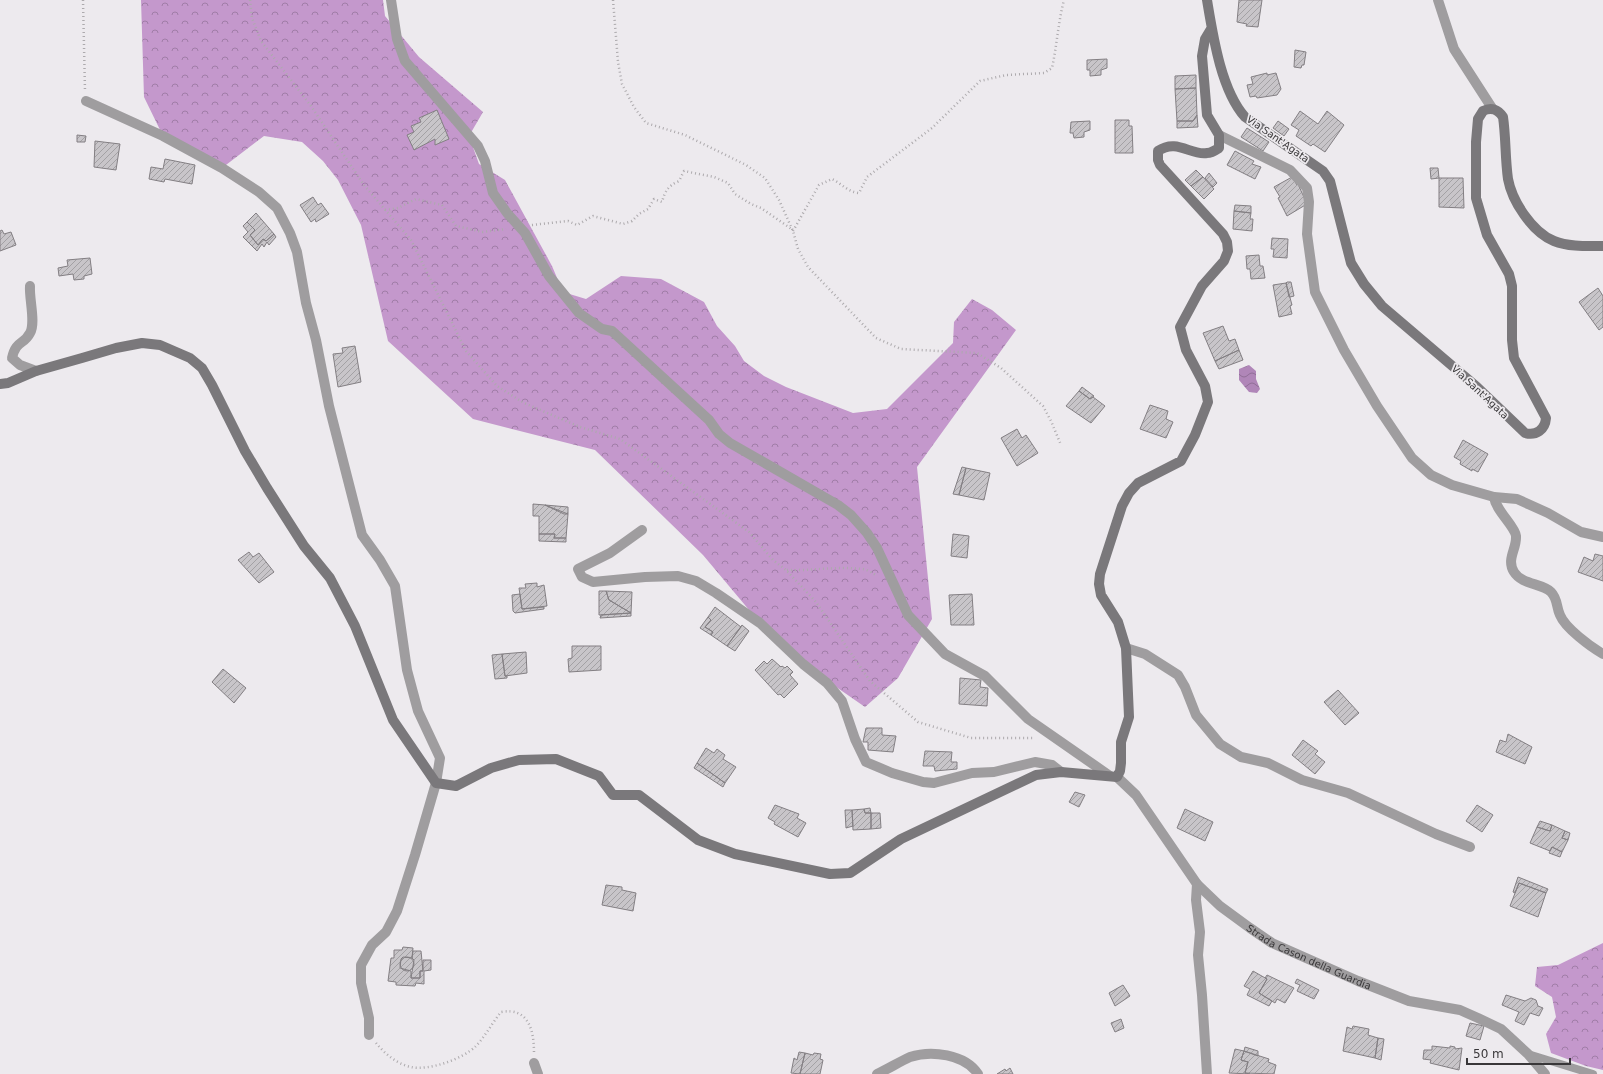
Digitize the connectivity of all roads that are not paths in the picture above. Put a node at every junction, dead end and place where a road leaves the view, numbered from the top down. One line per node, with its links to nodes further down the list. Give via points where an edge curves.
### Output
1 (391, 0): 18 (street, Strada Cason della Guardia, via 397,39 406,61 478,146 485,161 493,193 507,214 521,228 549,276 578,313 602,329 612,331 709,420 719,434 851,515 877,548 908,615 945,654 985,676 1028,719)
2 (1207, 0): 4 (street)
3 (1438, 0): 6 (street, via 1454,49)
4 (1211, 29): 6 (street, Via Sant'Agata, via 1236,107 1246,117 1323,171 1330,181 1351,263 1364,284 1382,306 1477,388 1521,430 1534,434 1544,426 1546,418 1514,358 1512,286 1509,274 1487,235 1476,198 1478,119 1483,111); 7 (street, via 1205,39 1202,56 1207,115)
5 (86, 101): 19 (street, via 163,136 222,168 259,192 277,208 290,233 298,252 306,303 329,406 362,535 395,586 407,670 418,711 440,758)
6 (1492, 108): 8 (street, via 1503,117 1508,179 1518,208 1554,241 1569,245)
7 (1219, 135): 12 (street, Via Sant'Agata, via 1290,170 1307,188 1307,234 1315,292 1355,369 1412,458 1431,475 1452,485); 15 (street, via 1219,148 1207,154 1172,146 1163,147 1158,151 1160,165 1223,234 1228,251 1224,261 1202,286 1180,327 1186,350 1205,386 1208,402 1181,461 1138,483 1129,493 1122,506 1100,574 1102,595 1118,622)
8 (1603, 246)
9 (30, 286): 10 (street, via 33,324 30,334 14,348 12,358 20,365)
10 (36, 371): 11 (street); 19 (street, via 142,343 165,347 190,358 202,368 267,488 304,546 330,578 355,626 393,720)
11 (0, 384)
12 (1494, 497): 14 (street, Via Sant'Agata, via 1517,499 1581,532); 16 (street, via 1495,504 1516,533 1510,560 1515,574 1552,593 1560,616 1570,628)
13 (642, 530): 17 (street, via 610,553 578,569 582,577 593,582 678,576 696,581 716,593 760,623 827,683 842,701 866,762 892,773 934,783 1035,762 1052,765)
14 (1603, 537)
15 (1126, 648): 18 (street, via 1129,717 1121,742 1120,770); 20 (street, via 1145,654 1178,675 1196,715 1220,744 1241,757 1268,763 1302,780 1348,793)
16 (1603, 654)
17 (1060, 772): 18 (street); 19 (street, via 1036,775 931,824 850,873 830,874 735,854 698,840 639,795 613,795 599,776 556,759 519,760 492,768 456,786)
18 (1113, 776): 21 (street, Strada Cason della Guardia, via 1136,795)
19 (436, 783): 22 (street, via 396,911 386,932 372,945 361,965 361,983 369,1018)
20 (1470, 848)
21 (1197, 884): 23 (street, Strada Cason della Guardia, via 1220,906 1272,943 1409,1001 1460,1010 1501,1029); 28 (street, via 1200,932 1198,955)
22 (369, 1035)
23 (1528, 1054): 29 (street, Strada Cason della Guardia); 30 (lane)
24 (534, 1063): 25 (street)
25 (538, 1074)
26 (877, 1074): 27 (street, via 909,1058 930,1054 951,1056 961,1060 974,1068)
27 (978, 1074)
28 (1206, 1074)
29 (1546, 1074)
30 (1592, 1074)

